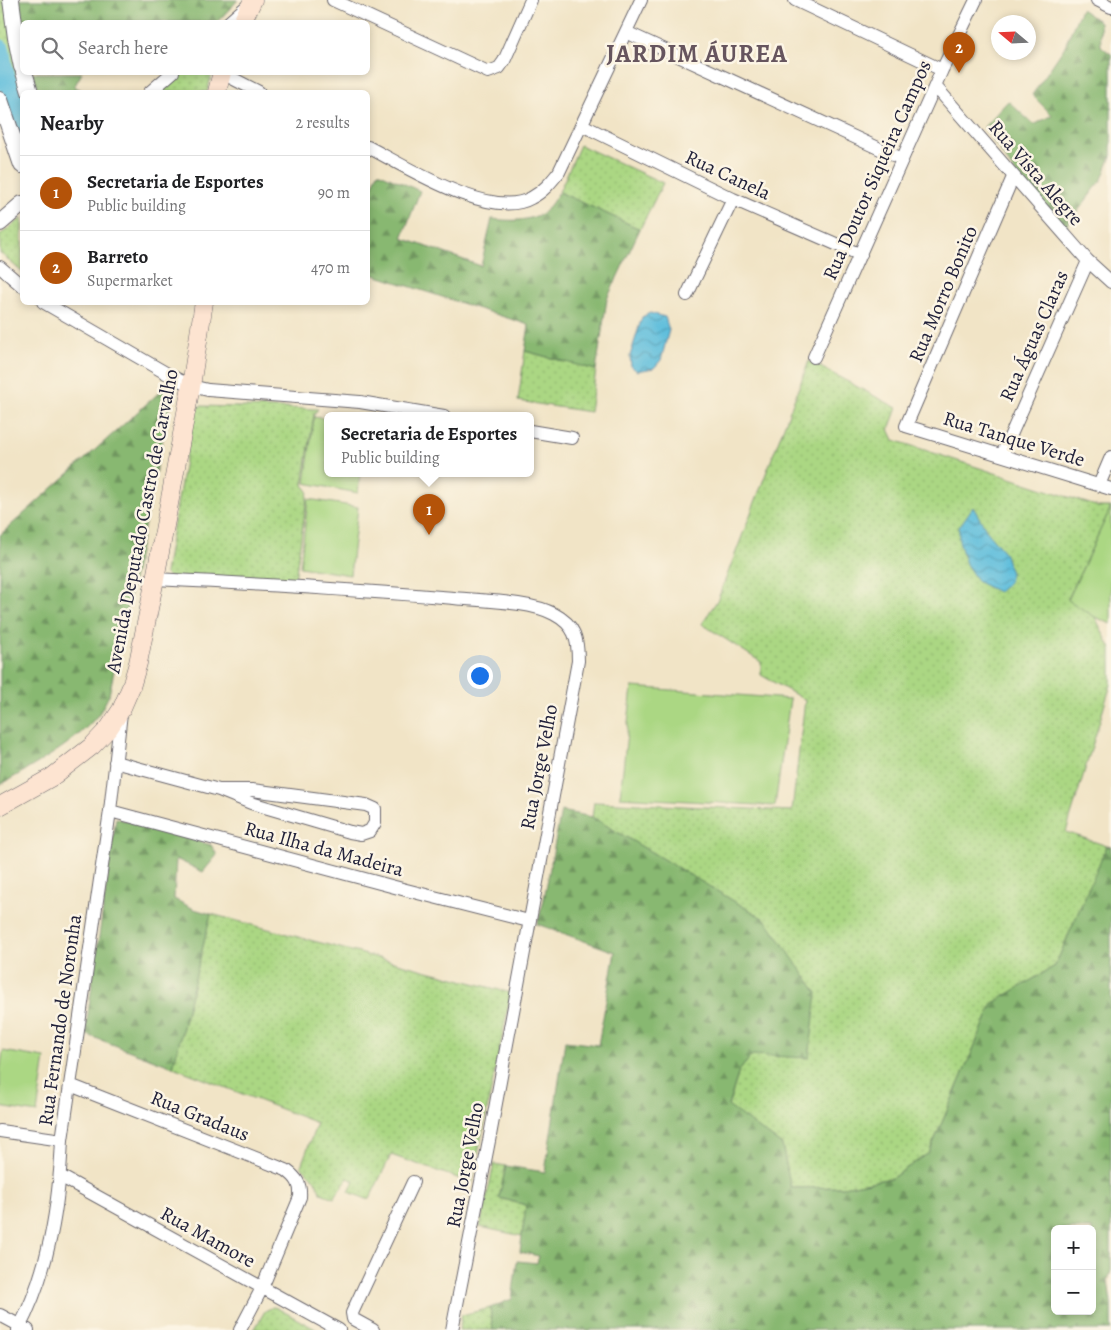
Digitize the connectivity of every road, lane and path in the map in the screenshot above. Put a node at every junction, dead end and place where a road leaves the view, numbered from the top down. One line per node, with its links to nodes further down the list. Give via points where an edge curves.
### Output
1 (11, 0): 12 (street)
2 (333, 0): 3 (street, via 488,72 499,68 504,61)
3 (531, 0)
4 (641, 0): 11 (street)
5 (795, 0): 13 (street)
6 (976, 0): 13 (street, Rua Doutor Siqueira Campos)
7 (1098, 0): 9 (street)
8 (252, 1): 10 (main road)
9 (1111, 7)
10 (238, 20)
11 (626, 32): 24 (street); 27 (street)
12 (20, 57)
13 (942, 70): 18 (street, Rua Doutor Siqueira Campos)
14 (25, 75): 19 (street)
15 (170, 75): 20 (street)
16 (221, 75): 21 (main road)
17 (226, 75): 22 (street)
18 (935, 86): 27 (street, Rua Doutor Siqueira Campos); 28 (street, Rua Vista Alegre)
19 (29, 90)
20 (152, 90)
21 (218, 90)
22 (255, 90)
23 (0, 100): 26 (street)
24 (582, 125): 25 (street, via 559,172 548,186 530,199 512,204 463,195); 29 (street, Rua Canela)
25 (370, 148)
26 (20, 159)
27 (902, 160): 32 (street, Rua Doutor Siqueira Campos)
28 (1014, 177): 33 (street, Rua Vista Alegre); 43 (street, Rua Morro Bonito)
29 (733, 198): 32 (street, Rua Canela); 37 (street)
30 (20, 206): 31 (street)
31 (0, 223)
32 (861, 255): 40 (street, Rua Doutor Siqueira Campos)
33 (1088, 260): 35 (street, Rua Vista Alegre); 46 (street, Rua Águas Claras)
34 (0, 266): 36 (street)
35 (1111, 282)
36 (20, 284)
37 (688, 295)
38 (49, 305): 41 (street)
39 (204, 305): 41 (main road, Avenida Deputado Castro de Carvalho)
40 (814, 357)
41 (191, 386): 42 (street, via 217,391 360,402); 49 (main road, Avenida Deputado Castro de Carvalho)
42 (420, 412)
43 (906, 426): 46 (street, Rua Tanque Verde)
44 (534, 432): 45 (street)
45 (572, 438)
46 (1002, 455): 48 (street, Rua Tanque Verde)
47 (1111, 457): 48 (street)
48 (1105, 487)
49 (155, 578): 50 (main road, Avenida Deputado Castro de Carvalho, via 138,663); 55 (street, Rua Jorge Velho, via 515,604 542,608 565,621 578,641 578,661)
50 (121, 710): 51 (street, Rua Fernando de Noronha); 53 (main road, Avenida Deputado Castro de Carvalho, via 92,746 52,777)
51 (115, 762): 52 (street); 54 (street, Rua Fernando de Noronha)
52 (220, 790): 52 (street, via 251,803 355,833 370,831 375,823 375,809 366,805 252,790)
53 (0, 806)
54 (110, 811): 55 (street, Rua Ilha da Madeira); 56 (street, Rua Fernando de Noronha)
55 (529, 921): 67 (street, Rua Jorge Velho)
56 (70, 1085): 58 (street, Rua Fernando de Noronha); 61 (street, Rua Gradaus, via 286,1170 299,1182 300,1197)
57 (0, 1131): 58 (street)
58 (62, 1140): 59 (street, Rua Fernando de Noronha)
59 (60, 1176): 61 (street, Rua Mamore); 63 (street, Rua Fernando de Noronha, via 50,1246)
60 (413, 1182): 66 (street, via 352,1313 353,1319)
61 (262, 1288): 64 (street); 65 (street, Rua Mamore)
62 (0, 1315): 63 (street)
63 (22, 1329)
64 (240, 1330)
65 (339, 1330)
66 (373, 1330)
67 (452, 1330)

